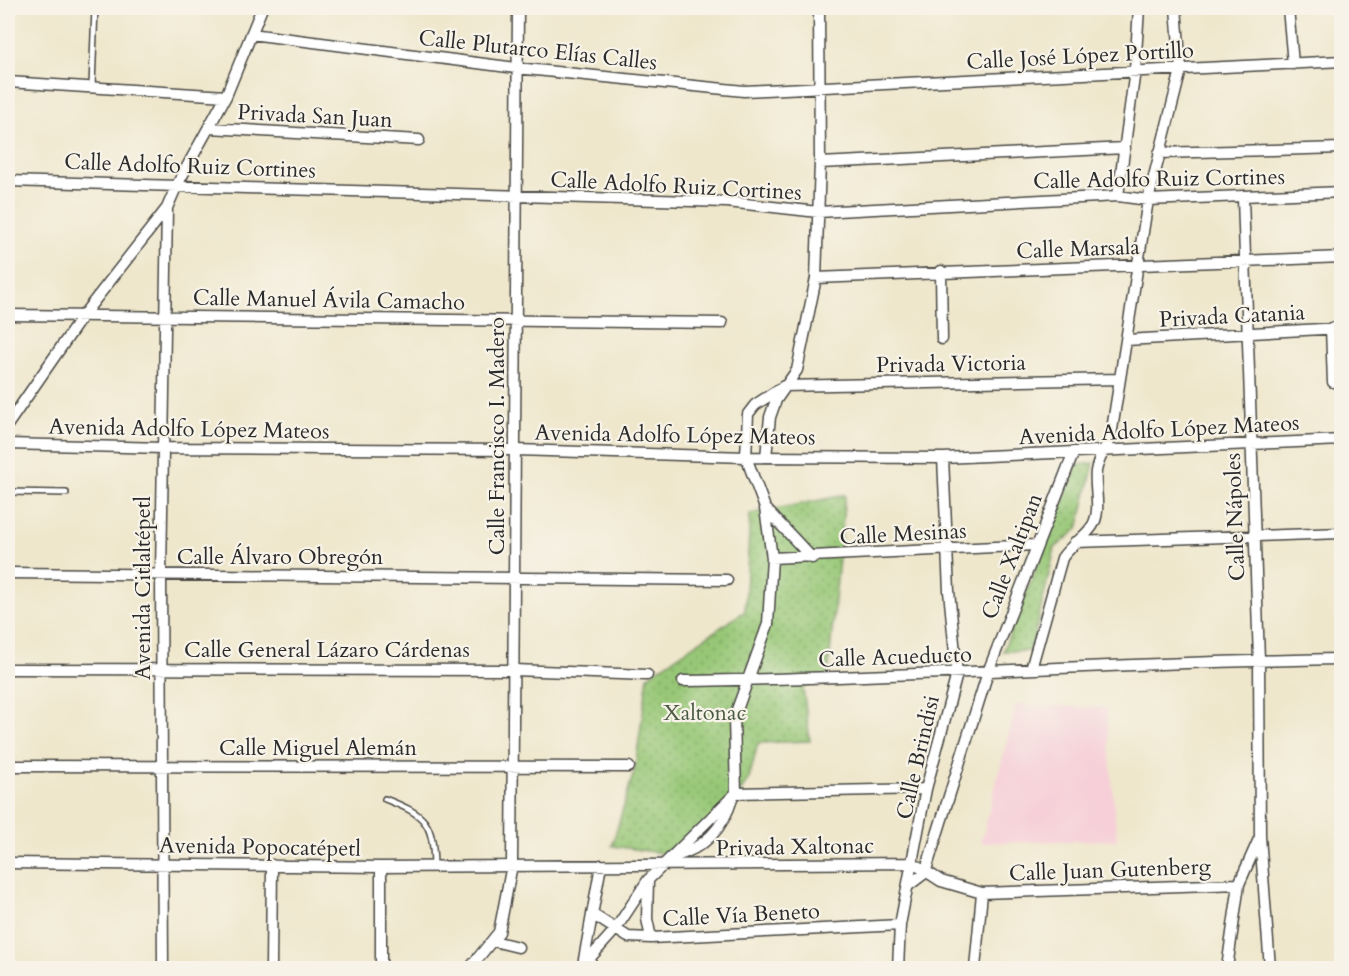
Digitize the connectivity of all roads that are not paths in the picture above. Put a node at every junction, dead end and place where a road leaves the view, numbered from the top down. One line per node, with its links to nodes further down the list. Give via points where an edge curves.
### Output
1 (94, 8): 15 (lane)
2 (262, 8): 8 (street)
3 (518, 8): 11 (street, Calle Francisco I. Madero)
4 (819, 8): 16 (street)
5 (1139, 8): 12 (street)
6 (1176, 8): 13 (street)
7 (1288, 8): 10 (street)
8 (251, 33): 11 (street, Calle Plutarco Elías Calles); 17 (street)
9 (1341, 61): 10 (street, Calle José López Portillo)
10 (1293, 64): 13 (street, Calle José López Portillo)
11 (516, 68): 16 (street, Calle Plutarco Elías Calles, via 744,91); 27 (street, Calle Francisco I. Madero)
12 (1135, 70): 13 (street, Calle José López Portillo); 16 (street, Calle José López Portillo); 20 (street)
13 (1181, 70): 22 (street)
14 (8, 82): 15 (street)
15 (92, 86): 17 (street)
16 (820, 87): 23 (street)
17 (226, 96): 18 (street)
18 (208, 128): 19 (street, Privada San Juan); 25 (street)
19 (419, 140)
20 (1125, 148): 23 (street); 28 (street)
21 (1341, 148): 22 (street)
22 (1159, 153): 30 (street)
23 (820, 163): 32 (street)
24 (8, 181): 25 (street, Calle Adolfo Ruiz Cortines)
25 (177, 184): 27 (street, Calle Adolfo Ruiz Cortines); 31 (street)
26 (1341, 192): 29 (street, Calle Adolfo Ruiz Cortines)
27 (515, 196): 32 (street, Calle Adolfo Ruiz Cortines, via 727,202); 41 (street, Calle Francisco I. Madero)
28 (1118, 196): 30 (street, Calle Adolfo Ruiz Cortines); 32 (street, Calle Adolfo Ruiz Cortines)
29 (1243, 198): 30 (street, Calle Adolfo Ruiz Cortines); 34 (street, Calle Nápoles)
30 (1148, 200): 35 (street)
31 (167, 208): 38 (street); 40 (street, Avenida Citlaltépetl)
32 (818, 212): 37 (street)
33 (1341, 257): 34 (street, Calle Marsala)
34 (1246, 261): 35 (street, Calle Marsala); 44 (street, Calle Nápoles)
35 (1138, 267): 36 (street, Calle Marsala); 46 (street)
36 (941, 271): 37 (street, Calle Marsala); 45 (street)
37 (816, 278): 49 (street, via 797,370)
38 (84, 314): 39 (street, Calle Manuel Ávila Camacho); 40 (street, Calle Manuel Ávila Camacho); 50 (street)
39 (8, 315)
40 (164, 316): 41 (street, Calle Manuel Ávila Camacho); 54 (street, Avenida Citlaltépetl)
41 (515, 322): 42 (street, Calle Manuel Ávila Camacho); 55 (street, Calle Francisco I. Madero)
42 (722, 322)
43 (1336, 328): 44 (street, Privada Catania); 48 (street)
44 (1248, 335): 46 (street, Privada Catania); 52 (street, Calle Nápoles)
45 (942, 339)
46 (1126, 340): 47 (street)
47 (1119, 379): 49 (street, Privada Victoria); 56 (street, via 1111,436)
48 (1333, 382)
49 (784, 387): 58 (street, via 770,417); 59 (street, via 748,414)
50 (8, 424)
51 (1341, 440): 52 (street, Avenida Adolfo López Mateos)
52 (1251, 442): 56 (street, Avenida Adolfo López Mateos); 65 (street, Calle Nápoles)
53 (8, 444): 54 (street, Avenida Adolfo López Mateos)
54 (162, 448): 55 (street, Avenida Adolfo López Mateos); 72 (street, Avenida Citlaltépetl)
55 (516, 450): 59 (street, Avenida Adolfo López Mateos); 73 (street, Calle Francisco I. Madero)
56 (1104, 450): 57 (street, Avenida Adolfo López Mateos); 66 (street, via 1096,470 1094,523)
57 (1073, 454): 60 (street, Avenida Adolfo López Mateos); 67 (street, Calle Xaltipan)
58 (766, 457): 59 (street, Avenida Adolfo López Mateos); 60 (street, Avenida Adolfo López Mateos)
59 (746, 458): 63 (street)
60 (943, 458): 68 (street, Calle Brindisi)
61 (8, 492): 62 (lane)
62 (66, 493)
63 (765, 508): 69 (street); 70 (street)
64 (1341, 533): 65 (street)
65 (1253, 537): 66 (street); 76 (street, Calle Nápoles)
66 (1074, 542): 79 (street, via 1057,571)
67 (1035, 545): 68 (street, Calle Mesinas); 81 (street, Calle Xaltipan)
68 (948, 549): 70 (street, Calle Mesinas); 82 (street, Calle Brindisi)
69 (772, 558): 70 (street, Calle Mesinas); 84 (street, via 768,624)
70 (812, 558)
71 (8, 573): 72 (street, Calle Álvaro Obregón)
72 (161, 574): 73 (street, Calle Álvaro Obregón); 77 (street, Avenida Citlaltépetl)
73 (516, 576): 74 (street, Calle Álvaro Obregón); 80 (street, Calle Francisco I. Madero)
74 (727, 580)
75 (1341, 659): 76 (street, Calle Acueducto)
76 (1259, 660): 79 (street, Calle Acueducto); 93 (street, Calle Nápoles)
77 (161, 668): 78 (street, Calle General Lázaro Cárdenas); 80 (street, Calle General Lázaro Cárdenas); 87 (street, Avenida Citlaltépetl)
78 (8, 669)
79 (1031, 669): 81 (street, Calle Acueducto)
80 (514, 670): 83 (street, Calle General Lázaro Cárdenas); 88 (street, Calle Francisco I. Madero)
81 (988, 672): 82 (street, Calle Acueducto); 103 (street, Calle Brindisi)
82 (957, 674): 84 (street, Calle Acueducto); 90 (street, Calle Brindisi)
83 (647, 675)
84 (747, 680): 85 (street, Calle Acueducto); 91 (street, via 735,718)
85 (683, 681)
86 (8, 766): 87 (street, Calle Miguel Alemán)
87 (162, 766): 88 (street, Calle Miguel Alemán); 96 (street, Avenida Citlaltépetl)
88 (513, 766): 89 (street, Calle Miguel Alemán); 98 (street, Calle Francisco I. Madero)
89 (629, 767)
90 (926, 789): 91 (street); 95 (street, Calle Brindisi)
91 (734, 795): 102 (street)
92 (385, 799): 100 (lane, via 423,818 430,828)
93 (1260, 836): 105 (street); 122 (street, Calle Nápoles)
94 (8, 863): 96 (street, Avenida Popocatépetl)
95 (913, 863): 102 (street, Privada Xaltonac); 103 (street); 106 (street, Calle Brindisi)
96 (162, 864): 97 (street, Avenida Popocatépetl); 115 (street, Avenida Citlaltépetl)
97 (272, 865): 101 (street, Avenida Popocatépetl); 116 (street)
98 (512, 865): 99 (street, Avenida Popocatépetl); 100 (street, Avenida Popocatépetl); 112 (street, Calle Francisco I. Madero, via 503,921)
99 (601, 865): 102 (street, Privada Xaltonac); 108 (street)
100 (434, 866): 101 (street, Avenida Popocatépetl)
101 (381, 867): 117 (street)
102 (661, 867): 104 (street)
103 (926, 873): 106 (street); 107 (street)
104 (648, 880): 110 (street); 111 (street, via 647,920)
105 (1239, 884): 107 (street, Calle Juan Gutenberg); 121 (street)
106 (909, 885): 109 (street, Calle Brindisi)
107 (982, 893): 120 (street)
108 (592, 914): 110 (street, Calle Vía Beneto); 114 (street)
109 (900, 925): 111 (street, Calle Vía Beneto); 119 (street, Calle Brindisi)
110 (615, 930): 111 (street, Calle Vía Beneto, via 628,937); 114 (street)
111 (651, 938)
112 (493, 941): 113 (street); 118 (street, Calle Francisco I. Madero)
113 (518, 947)
114 (582, 968)
115 (163, 969)
116 (271, 969)
117 (381, 969)
118 (470, 969)
119 (898, 969)
120 (975, 969)
121 (1227, 969)
122 (1270, 969)

